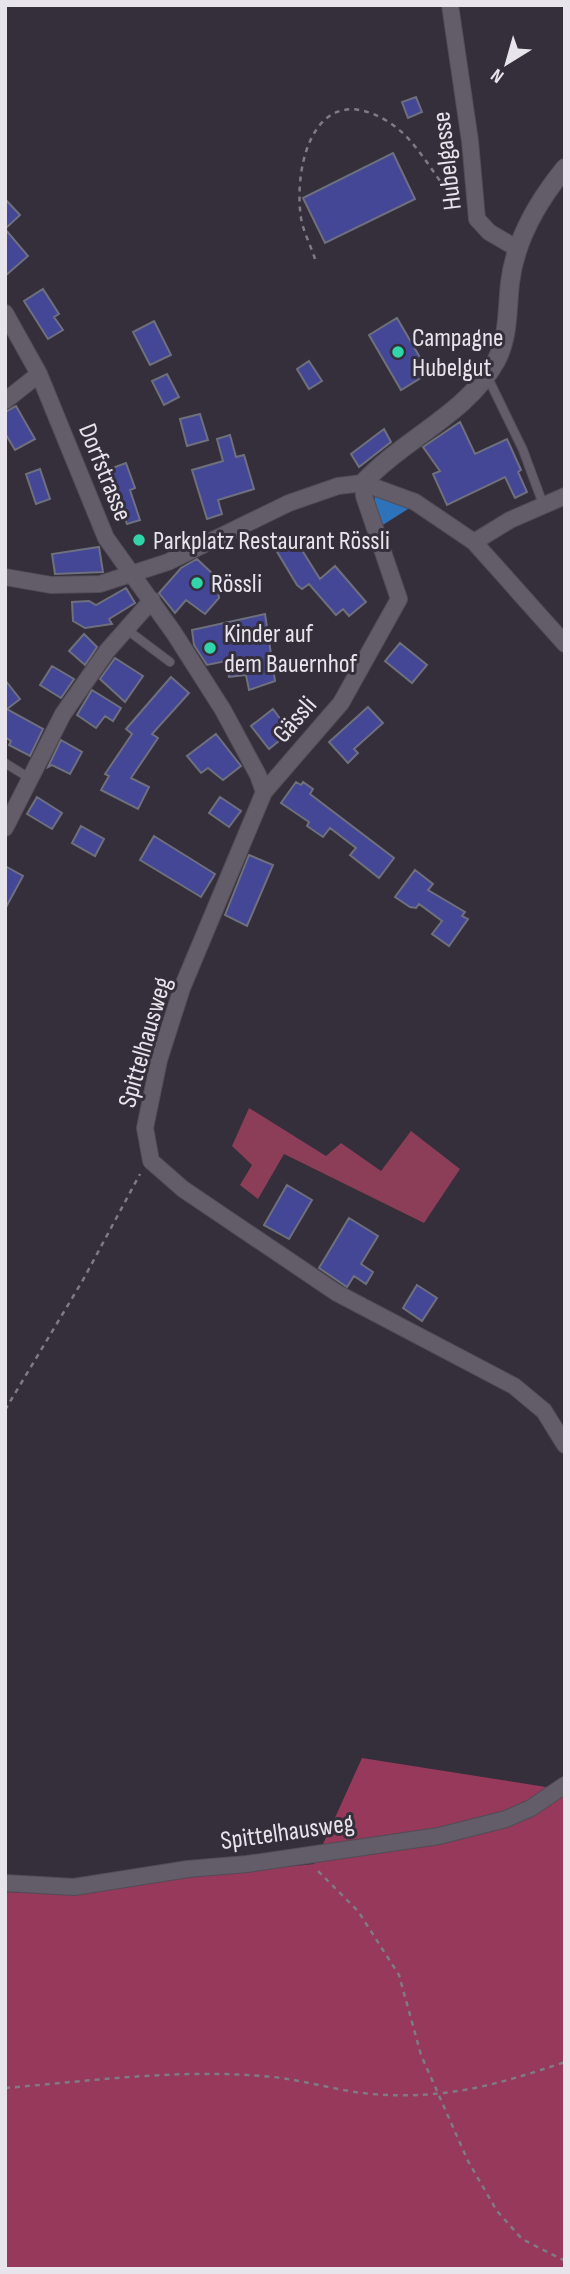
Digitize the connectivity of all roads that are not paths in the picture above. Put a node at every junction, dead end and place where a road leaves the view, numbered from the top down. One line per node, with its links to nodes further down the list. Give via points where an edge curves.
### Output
1 (450, 5): 3 (street, Hubelgasse, via 477,219)
2 (565, 168): 3 (street, via 538,205)
3 (518, 249): 6 (street, via 504,342)
4 (5, 313): 5 (street, Dorfstrasse)
5 (39, 374): 7 (street); 12 (street, Dorfstrasse, via 106,538)
6 (487, 376): 8 (street, via 468,398 382,462); 10 (lane)
7 (5, 401)
8 (363, 482): 11 (street, via 415,502); 12 (street, via 289,503 200,548); 20 (street, Gässli, via 399,599 341,703)
9 (565, 496): 10 (street)
10 (543, 504): 11 (street)
11 (474, 542): 16 (street)
12 (132, 573): 13 (street, via 79,586); 14 (street)
13 (5, 577)
14 (152, 600): 15 (street); 20 (street, via 223,710)
15 (126, 629): 17 (lane); 19 (street, via 63,715)
16 (565, 644)
17 (170, 662)
18 (5, 763): 19 (lane)
19 (31, 779): 21 (street)
20 (264, 792): 22 (street, Spittelhausweg, via 182,989 159,1060 145,1128 151,1161 183,1189 337,1293 525,1393 544,1411)
21 (5, 828)
22 (565, 1445)
23 (565, 1785): 24 (street, Spittelhausweg, via 531,1808 439,1836 74,1887)
24 (5, 1883)

